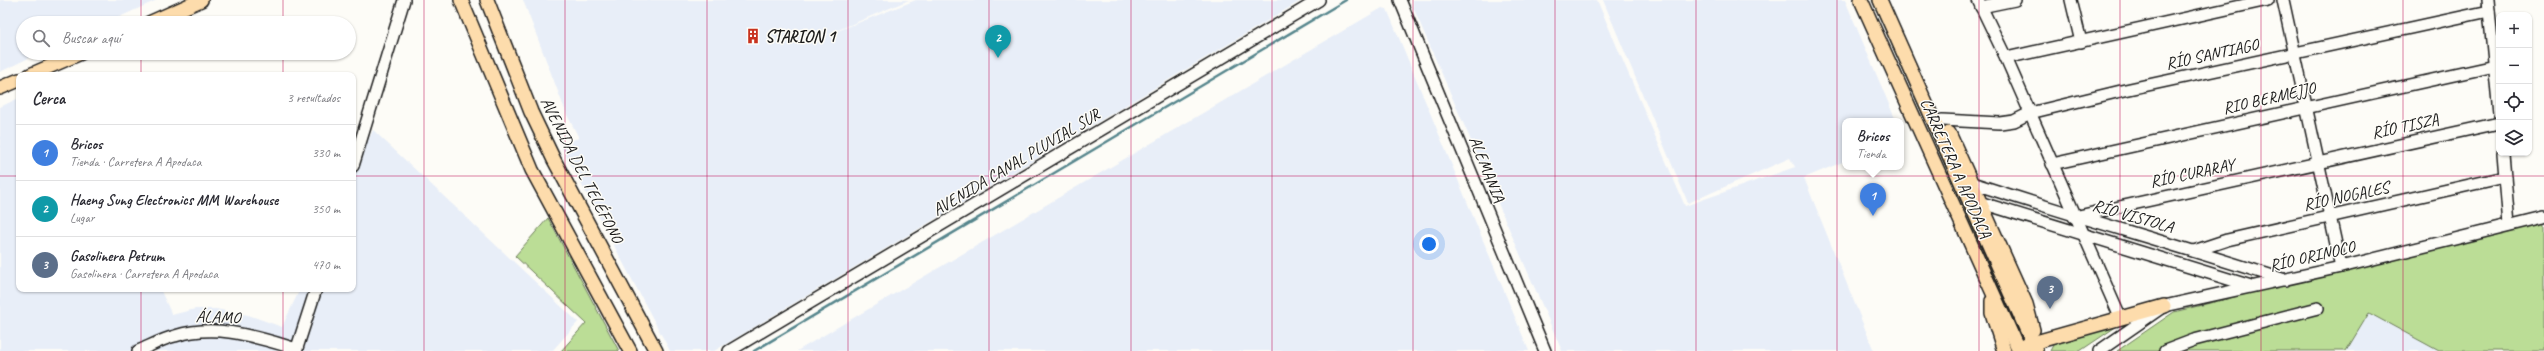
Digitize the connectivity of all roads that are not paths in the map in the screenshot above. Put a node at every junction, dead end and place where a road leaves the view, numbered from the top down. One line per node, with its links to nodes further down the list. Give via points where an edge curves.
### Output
1 (201, 0): 16 (main road)
2 (404, 0): 30 (street)
3 (461, 0): 54 (main road, via 532,170)
4 (487, 0): 55 (main road, AVENIDA DEL TELÉFONO, via 531,112 554,160)
5 (1319, 0): 56 (street, AVENIDA CANAL PLUVIAL SUR)
6 (1400, 0): 57 (street, ALEMANIA)
7 (1861, 0): 52 (main road, CARRETERA A APODACA, via 1992,296)
8 (1880, 0): 50 (main road, CARRETERA A APODACA)
9 (1890, 0): 28 (main road)
10 (2015, 0): 14 (street)
11 (2071, 0): 17 (street)
12 (2268, 0): 17 (street)
13 (2283, 0): 18 (street)
14 (1979, 4): 19 (street)
15 (2488, 5): 18 (street, RÍO SANTIAGO); 21 (street)
16 (165, 16)
17 (2081, 42): 19 (street)
18 (2294, 53): 26 (street); 27 (street, RÍO SANTIAGO)
19 (2006, 58): 27 (street)
20 (65, 60): 22 (main road)
21 (2495, 66): 24 (street); 26 (street, RIO BERMEJJO)
22 (37, 72)
23 (16, 81): 25 (main road)
24 (2497, 84)
25 (0, 88)
26 (2306, 108): 32 (street); 33 (street, RIO BERMEJJO)
27 (2030, 113): 28 (street, RÍO SANTIAGO, via 2014,121 2000,123); 33 (street)
28 (1942, 120): 35 (main road)
29 (2496, 124): 32 (street, RÍO TISZA)
30 (356, 156)
31 (2503, 156): 34 (street)
32 (2318, 163): 37 (street); 38 (street, RÍO CURARAY)
33 (2052, 164): 38 (street)
34 (2505, 177): 37 (street, RÍO NOGALES); 40 (street)
35 (1972, 183): 36 (main road); 38 (street, RÍO VISTOLA)
36 (1982, 203): 41 (street, RÍO VISTOLA); 50 (main road, via 2029,310)
37 (2330, 216): 42 (street, RÍO NOGALES, via 2227,240); 43 (street)
38 (2074, 217): 41 (street); 42 (street, RÍO VISTOLA)
39 (2544, 217): 40 (street, RÍO ORINOCO)
40 (2509, 226): 43 (street, RÍO ORINOCO)
41 (2082, 234): 45 (street, RÍO VISTOLA); 49 (street)
42 (2194, 251): 44 (street, RÍO VISTOLA)
43 (2341, 268): 44 (street, RÍO ORINOCO)
44 (2285, 280): 45 (street, RÍO ORINOCO)
45 (2252, 287): 47 (street, RÍO ORINOCO)
46 (315, 292): 51 (street)
47 (2164, 306): 49 (main road); 58 (street, RÍO ORINOCO)
48 (2318, 308): 59 (street, via 2194,340)
49 (2120, 317): 50 (main road)
50 (2034, 346): 52 (main road)
51 (297, 350): 53 (street, ÁLAMO, via 245,334 209,330 174,336)
52 (2013, 350)
53 (138, 351)
54 (630, 351)
55 (656, 351)
56 (729, 351)
57 (1545, 351)
58 (2099, 351)
59 (2165, 351)

